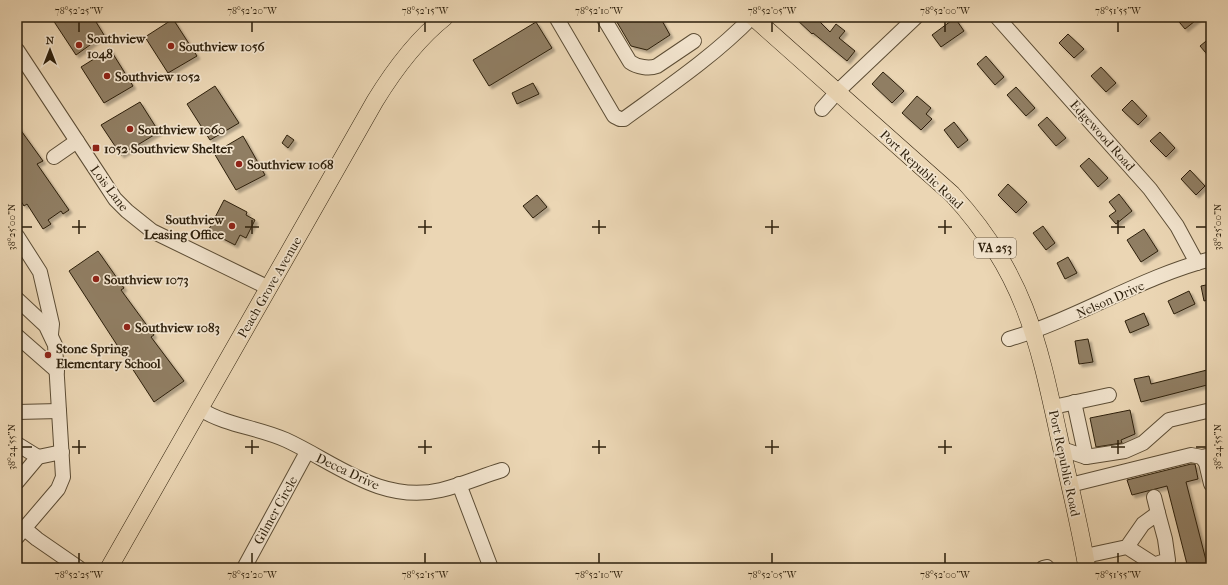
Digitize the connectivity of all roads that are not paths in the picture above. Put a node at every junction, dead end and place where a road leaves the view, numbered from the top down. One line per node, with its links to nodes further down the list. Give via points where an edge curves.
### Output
1 (445, 17): 18 (main road, Peach Grove Avenue, via 420,41 388,82)
2 (556, 17): 10 (street, via 615,117 624,118)
3 (603, 17): 9 (street, via 630,62 652,68)
4 (916, 17): 11 (street)
5 (997, 17): 17 (street, Edgewood Road, via 1150,189 1177,226)
6 (759, 19): 10 (street, via 738,32); 11 (main road, Port Republic Road / VA 253)
7 (694, 41): 9 (street)
8 (17, 50): 13 (street, Lois Lane)
9 (657, 66): 10 (street)
10 (670, 86)
11 (837, 92): 12 (street); 20 (main road, Port Republic Road / VA 253, via 937,180 971,216 1007,268)
12 (822, 109)
13 (77, 141): 14 (street); 18 (street, Lois Lane, via 115,199 143,225)
14 (54, 157)
15 (17, 236): 21 (street, via 40,272 52,324)
16 (1211, 259): 17 (street, Nelson Drive)
17 (1197, 263): 20 (street, Nelson Drive)
18 (268, 288): 28 (main road, Peach Grove Avenue)
19 (17, 300): 21 (street, via 46,326)
20 (1034, 331): 23 (street, Nelson Drive); 27 (main road, Port Republic Road / VA 253)
21 (51, 334): 24 (street, via 57,356)
22 (17, 336): 24 (street)
23 (1009, 339)
24 (57, 371): 30 (street)
25 (1109, 395): 26 (street)
26 (1074, 402): 27 (street); 38 (street)
27 (1053, 407): 33 (main road, Port Republic Road / VA 253)
28 (200, 409): 35 (street, Decca Drive, via 231,424 281,438); 51 (main road, Peach Grove Avenue)
29 (1211, 410): 38 (street, via 1169,420 1143,443 1129,450)
30 (59, 411): 31 (street); 34 (street)
31 (17, 412)
32 (17, 444): 37 (street)
33 (1062, 449): 38 (street); 43 (main road, Port Republic Road / VA 253)
34 (62, 452): 37 (street); 46 (street, via 63,477 58,489)
35 (307, 452): 41 (street, Decca Drive, via 364,482 387,489 426,492); 52 (street, Gilmer Circle)
36 (1206, 456): 42 (street); 43 (street, via 1190,455)
37 (38, 457): 40 (street)
38 (1086, 457)
39 (502, 470): 41 (street, Decca Drive)
40 (17, 482)
41 (459, 484): 53 (street)
42 (1211, 484)
43 (1070, 485): 48 (main road, Port Republic Road / VA 253)
44 (1154, 497): 45 (street)
45 (1158, 513): 47 (street, via 1143,524); 49 (street)
46 (21, 533): 50 (street, via 36,539)
47 (1127, 547): 48 (street); 49 (street, via 1152,563)
48 (1086, 562)
49 (1169, 564)
50 (79, 568)
51 (109, 568)
52 (244, 568)
53 (491, 568)

